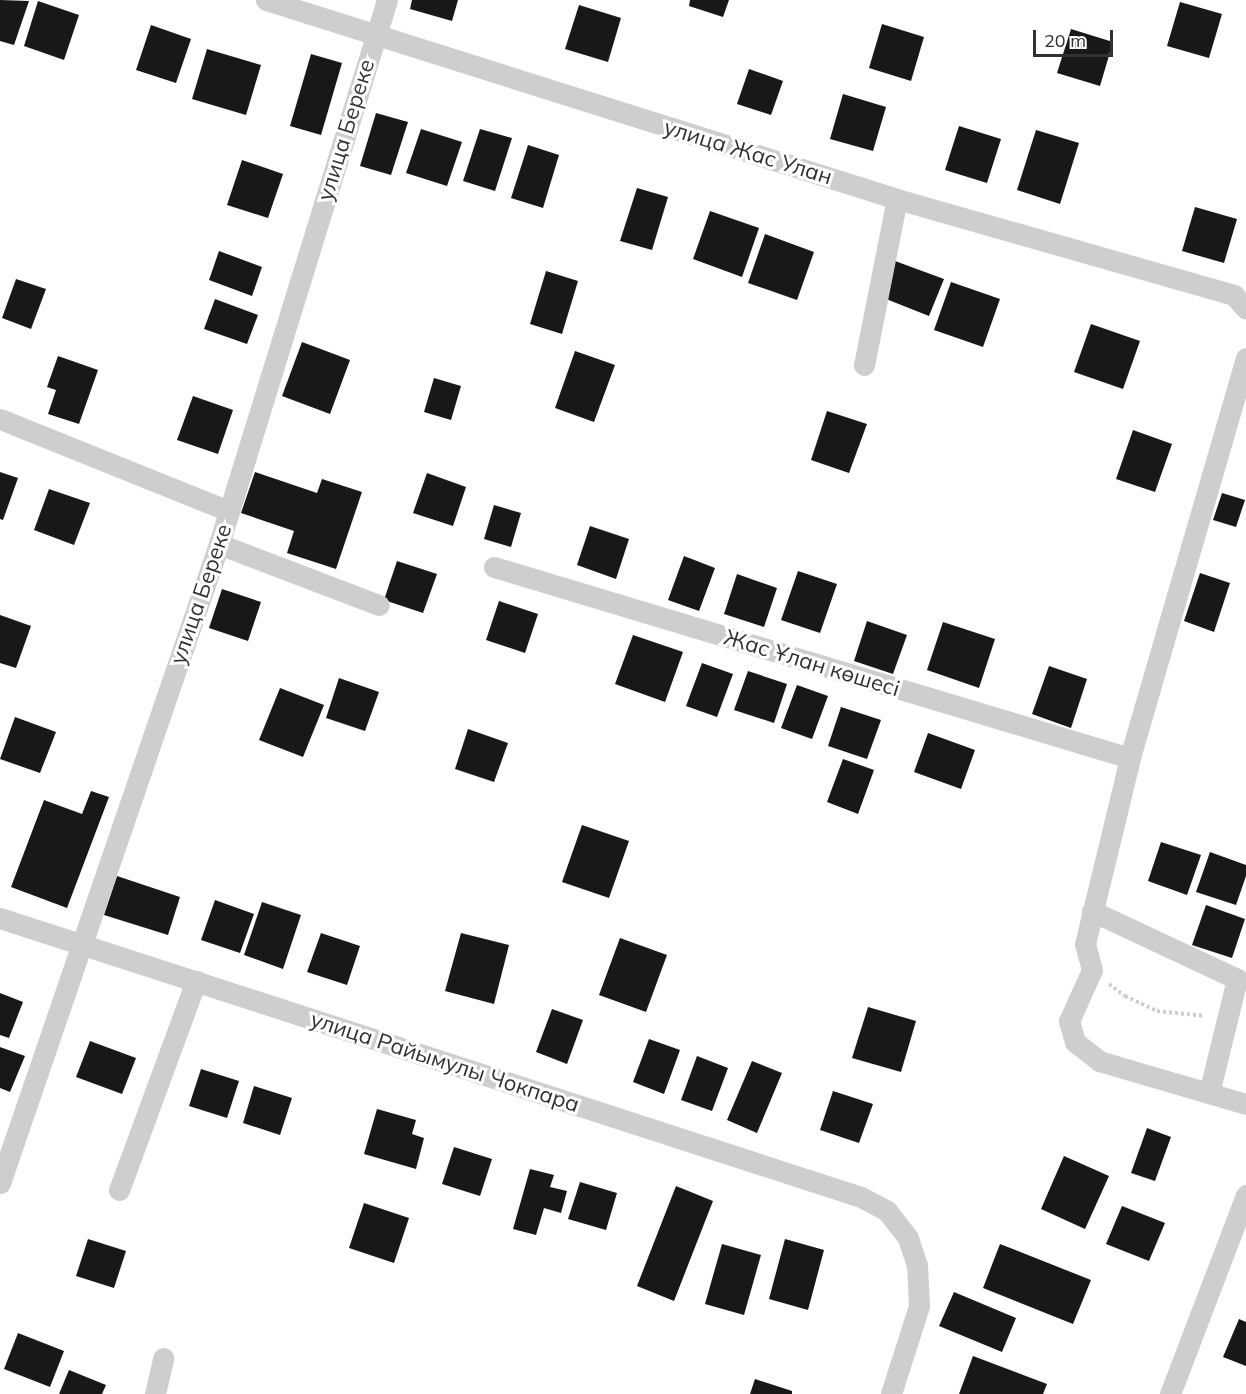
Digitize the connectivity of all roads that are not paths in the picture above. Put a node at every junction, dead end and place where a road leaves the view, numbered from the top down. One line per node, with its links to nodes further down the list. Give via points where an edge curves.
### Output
1 (266, 0): 3 (street, улица Жас Улан)
2 (387, 0): 3 (street, улица Береке)
3 (376, 35): 4 (street, улица Жас Улан); 9 (street, улица Береке)
4 (897, 199): 5 (street, улица Жас Улан); 7 (street)
5 (1240, 302)
6 (1246, 358): 13 (street)
7 (864, 365)
8 (0, 418): 9 (street)
9 (229, 511): 10 (street, улица Береке)
10 (219, 543): 12 (street); 16 (street, улица Береке)
11 (494, 567): 13 (street, Жас Ұлан көшесі)
12 (379, 605)
13 (1130, 758): 14 (street)
14 (1092, 911): 18 (street, via 1236,979); 18 (street, via 1085,944 1092,970 1069,1021 1075,1042 1099,1061)
15 (0, 918): 16 (street, улица Райымулы Чокпара)
16 (83, 945): 17 (street, улица Райымулы Чокпара); 20 (street, улица Береке)
17 (196, 981): 21 (street); 25 (street, улица Райымулы Чокпара, via 861,1197 887,1211 908,1238 917,1265 919,1306)
18 (1209, 1093): 19 (street)
19 (1246, 1104)
20 (0, 1183)
21 (119, 1190)
22 (1246, 1195): 26 (street)
23 (163, 1358): 24 (street)
24 (155, 1394)
25 (891, 1394)
26 (1170, 1394)

